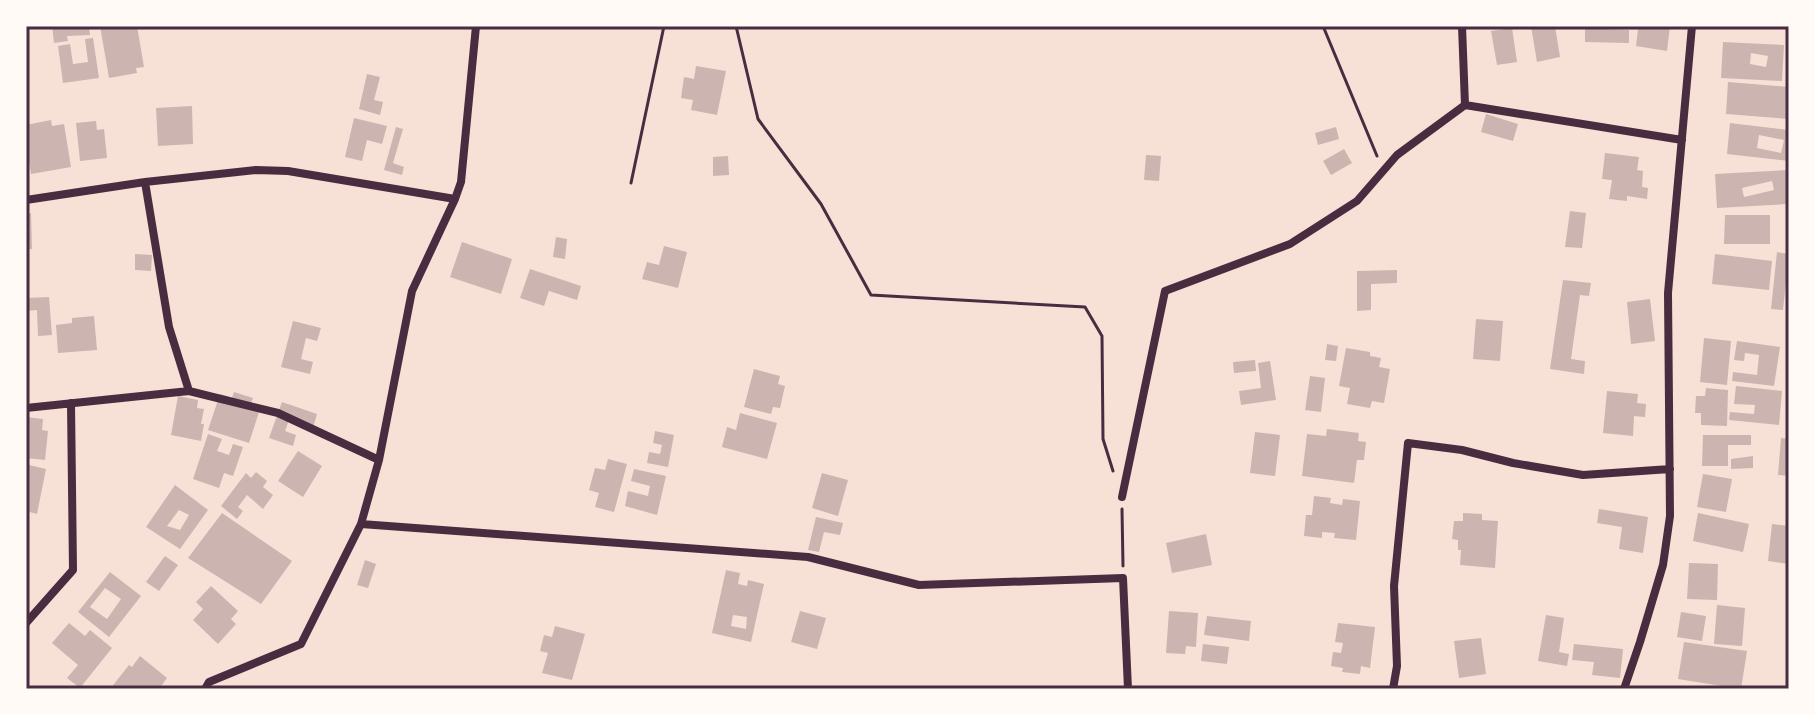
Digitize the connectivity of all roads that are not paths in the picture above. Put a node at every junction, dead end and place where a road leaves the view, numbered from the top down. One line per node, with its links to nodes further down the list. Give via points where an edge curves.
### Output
1 (476, 26): 7 (street)
2 (1462, 26): 4 (street)
3 (1692, 26): 5 (street)
4 (1465, 105): 5 (street); 14 (street, via 1397,155 1357,201 1290,244 1165,291)
5 (1682, 140): 13 (street, via 1668,293)
6 (145, 182): 7 (street, via 288,171); 8 (street); 9 (street, via 169,327)
7 (455, 199): 12 (street, via 412,291)
8 (26, 200)
9 (189, 391): 10 (street); 12 (street, via 278,413)
10 (71, 403): 11 (street); 16 (street, via 73,570)
11 (26, 408)
12 (379, 460): 15 (street)
13 (1670, 469): 19 (street, via 1583,475 1408,443 1394,586); 20 (street, via 1663,565)
14 (1122, 497)
15 (361, 524): 17 (street, via 301,644 209,682); 18 (street, via 808,557 919,585 1123,578)
16 (26, 623)
17 (205, 689)
18 (1128, 689)
19 (1393, 689)
20 (1624, 689)

